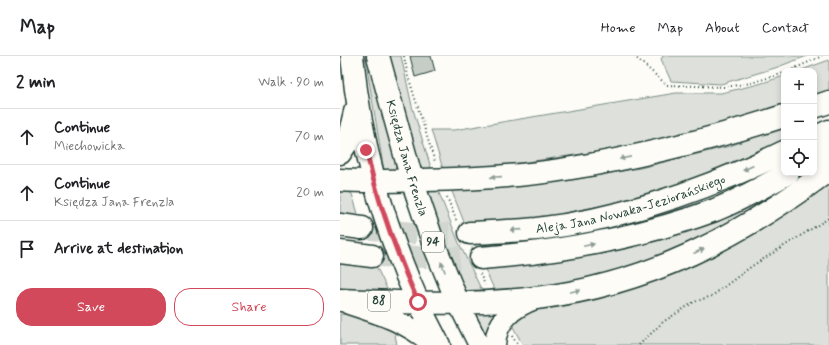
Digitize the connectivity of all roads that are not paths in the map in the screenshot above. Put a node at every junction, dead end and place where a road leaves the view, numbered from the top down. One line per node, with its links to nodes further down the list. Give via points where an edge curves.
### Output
1 (352, 56): 4 (main road)
2 (378, 56): 16 (main road, Księdza Jana Frenzla / 94)
3 (829, 102): 5 (main road)
4 (357, 105): 10 (main road, via 348,140); 17 (main road)
5 (817, 106)
6 (781, 117): 16 (main road, one-way to 16, via 663,151 566,169 512,175)
7 (829, 131): 8 (main road)
8 (817, 137)
9 (829, 152): 12 (main road)
10 (340, 153)
11 (781, 153): 20 (main road, Aleja Jana Nowaka-Jeziorańskiego, one-way to 20, via 699,188 600,218 538,229)
12 (817, 158)
13 (829, 170): 24 (main road, one-way to 13, via 606,284 670,263 700,250 764,216)
14 (782, 176): 23 (main road, Aleja Jana Nowaka-Jeziorańskiego, one-way to 14, via 531,254 580,247 660,228 716,209)
15 (340, 180): 17 (main road)
16 (412, 180): 17 (main road); 27 (main road, Księdza Jana Frenzla / 94, one-way to 16, via 433,242)
17 (374, 182): 26 (main road, via 395,248)
18 (340, 225): 19 (main road)
19 (362, 228)
20 (464, 230)
21 (340, 252): 22 (main road)
22 (372, 256)
23 (480, 266)
24 (537, 298): 27 (main road); 31 (main road, via 521,304 508,314 499,326)
25 (340, 300): 26 (main road, 88); 28 (main road, via 386,316)
26 (418, 302): 27 (main road, 88); 29 (main road)
27 (458, 303): 30 (main road, 94)
28 (432, 345)
29 (440, 345)
30 (479, 345)
31 (494, 345)

